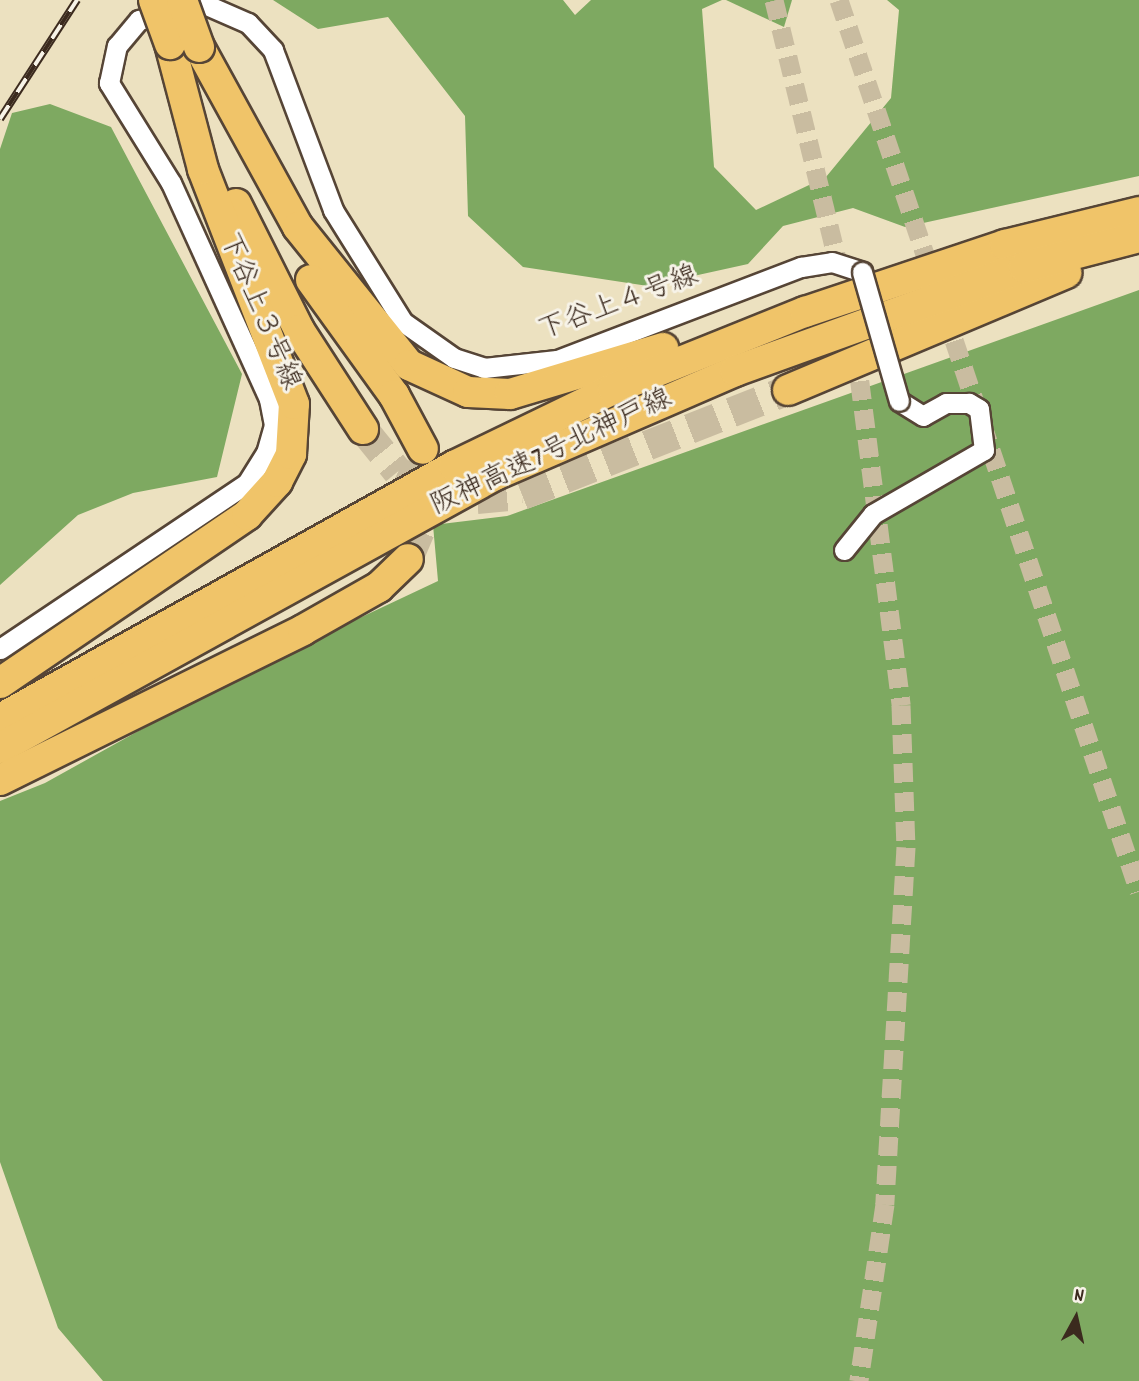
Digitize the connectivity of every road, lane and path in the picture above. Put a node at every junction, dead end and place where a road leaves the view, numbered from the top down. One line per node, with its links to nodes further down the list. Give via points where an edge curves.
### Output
1 (168, 3): 2 (highway, bridge); 10 (street, 下谷上４号線, bridge, via 202,3 248,23 273,50 333,210 403,322 454,358 484,368 557,360 801,267 832,262 862,272 899,401 923,416 946,403 970,403 979,409 984,450 883,506); 12 (street, 下谷上３号線, via 139,20 117,46 109,83 171,183 269,399 274,425 269,444 247,482)
2 (181, 50): 5 (highway, via 349,298 409,365 468,392 531,391 936,257); 8 (highway, via 258,255); 9 (highway, via 270,213 394,395); 13 (highway, via 203,169 294,404 291,454 277,482 247,515)
3 (1139, 212): 5 (highway, 阪神高速7号北神戸線)
4 (1139, 237): 15 (highway, 阪神高速7号北神戸線, via 1024,267 735,370 495,475)
5 (1005, 245): 14 (highway, 阪神高速7号北神戸線, via 805,312 612,389 454,466)
6 (1139, 246): 7 (highway, via 869,351)
7 (788, 390)
8 (363, 429)
9 (423, 449)
10 (844, 550)
11 (408, 559): 16 (highway, via 379,587 303,630)
12 (0, 649)
13 (0, 683)
14 (0, 719)
15 (0, 748)
16 (0, 780)

